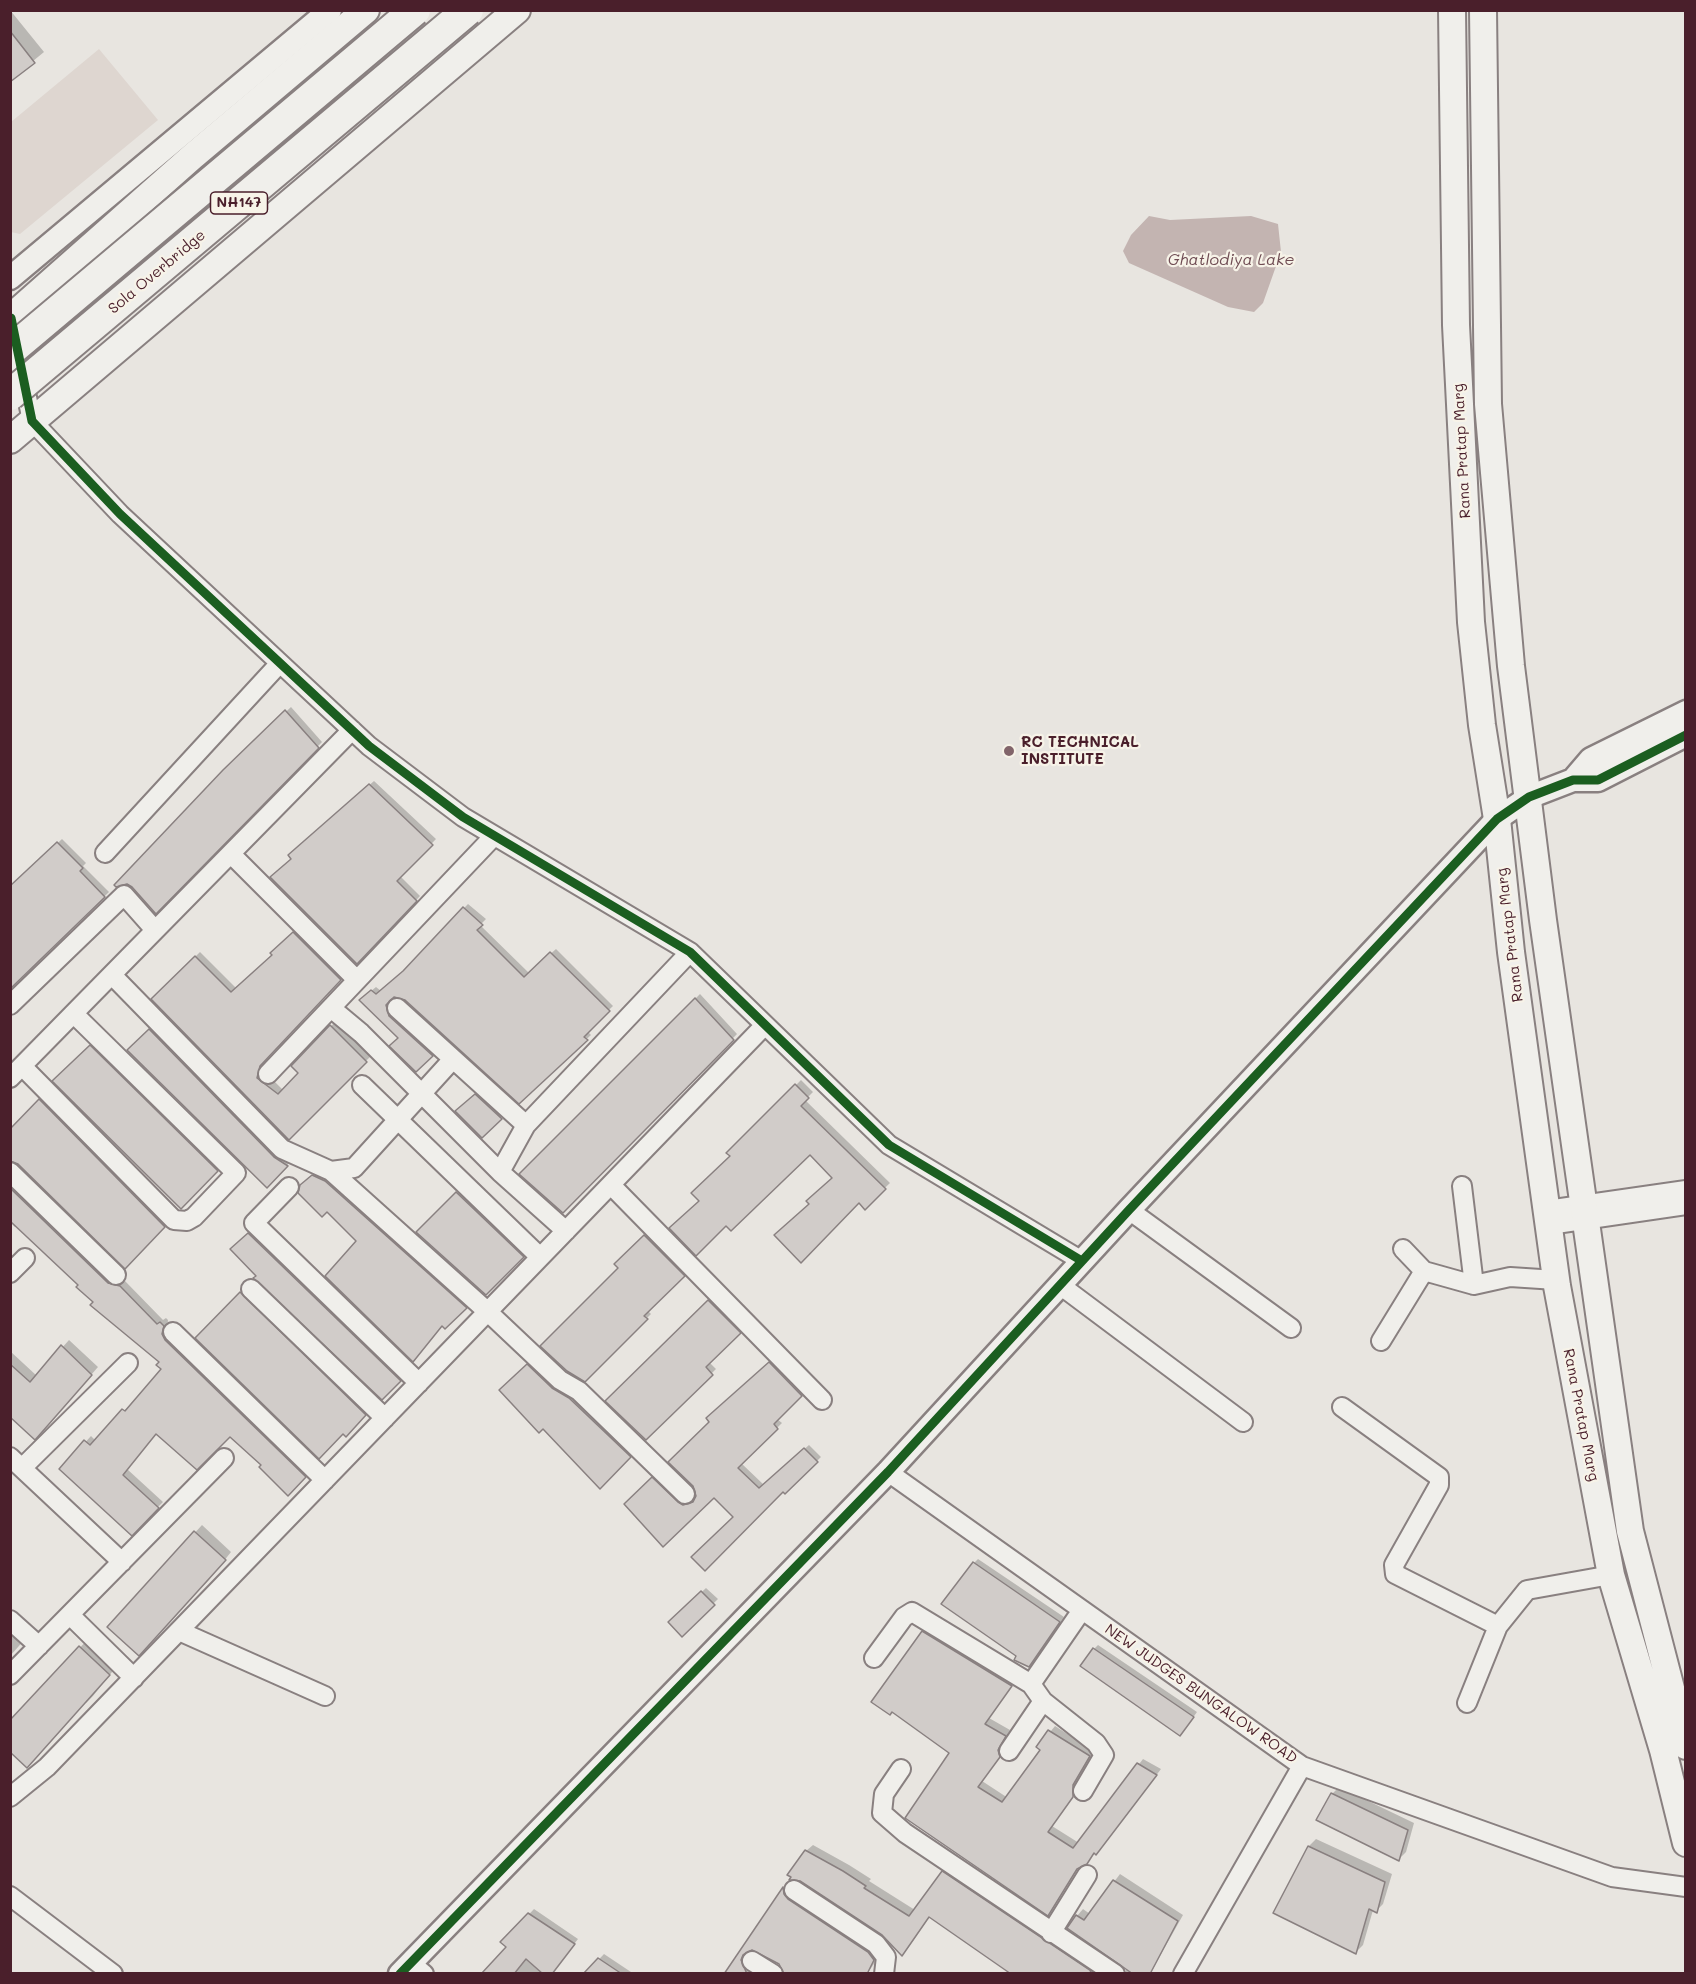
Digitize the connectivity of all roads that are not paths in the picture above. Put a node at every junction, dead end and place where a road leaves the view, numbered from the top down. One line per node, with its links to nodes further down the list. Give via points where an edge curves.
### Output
1 (330, 10): 8 (street)
2 (366, 10): 9 (main road)
3 (415, 10): 12 (highway, NH147, bridge)
4 (468, 10): 13 (highway, Sola Overbridge / NH147, bridge)
5 (517, 10): 14 (main road)
6 (1452, 10): 10 (main road, Rana Pratap Marg)
7 (1483, 10): 11 (main road, Rana Pratap Marg)
8 (10, 278)
9 (10, 318): 14 (street)
10 (1456, 325): 11 (main road); 17 (main road, Rana Pratap Marg)
11 (1487, 325): 16 (main road, Rana Pratap Marg, via 1488,404)
12 (10, 351)
13 (10, 395)
14 (32, 422): 15 (main road); 18 (street, via 120,514)
15 (10, 440)
16 (1506, 613): 17 (main road); 23 (main road, Rana Pratap Marg)
17 (1471, 615): 24 (main road, Rana Pratap Marg)
18 (280, 663): 20 (street); 26 (street)
19 (1686, 712): 22 (street, via 1591,759)
20 (352, 730): 25 (street, via 463,817); 27 (street)
21 (1686, 735): 22 (street, via 1598,780)
22 (1573, 780): 23 (street)
23 (1529, 797): 24 (street); 53 (main road, Rana Pratap Marg)
24 (1497, 819): 52 (street); 54 (main road, Rana Pratap Marg, via 1510,952)
25 (494, 836): 29 (street); 31 (street)
26 (105, 853)
27 (231, 854): 28 (street); 31 (street)
28 (155, 930): 30 (street); 32 (street, via 124,895)
29 (690, 952): 36 (street); 43 (street)
30 (112, 975): 35 (street); 44 (street, via 282,1149)
31 (357, 980): 33 (street)
32 (10, 1005)
33 (330, 1008): 39 (street); 41 (street)
34 (397, 1008): 37 (street)
35 (74, 1014): 38 (street); 38 (street, via 236,1173 194,1217 174,1220)
36 (765, 1025): 47 (street); 59 (street, via 890,1145)
37 (453, 1059): 41 (street); 43 (street)
38 (16, 1072)
39 (268, 1074)
40 (362, 1085): 42 (street)
41 (422, 1093): 42 (street); 46 (street)
42 (398, 1119): 44 (street, via 354,1168); 57 (street)
43 (526, 1125): 46 (street)
44 (331, 1171): 67 (street)
45 (10, 1172): 62 (street)
46 (500, 1172): 55 (street)
47 (611, 1185): 55 (street); 73 (street)
48 (1462, 1186): 65 (street)
49 (289, 1188): 72 (street, via 254,1223)
50 (1686, 1190): 53 (street)
51 (1686, 1205): 53 (street)
52 (1128, 1210): 59 (street); 68 (street)
53 (1585, 1211): 54 (street); 97 (main road, Rana Pratap Marg, via 1630,1531)
54 (1548, 1217): 63 (main road, Rana Pratap Marg)
55 (567, 1231): 57 (street)
56 (1403, 1249): 60 (street)
57 (540, 1257): 67 (street)
58 (26, 1258): 61 (street)
59 (1082, 1261): 64 (street)
60 (1424, 1271): 65 (street); 70 (street)
61 (10, 1273)
62 (116, 1275)
63 (1557, 1280): 65 (street, via 1510,1277); 83 (main road, Rana Pratap Marg)
64 (1060, 1285): 76 (street); 79 (street)
65 (1474, 1285)
66 (251, 1289): 75 (street)
67 (488, 1312): 72 (street); 81 (street)
68 (1292, 1328)
69 (173, 1332): 80 (street)
70 (1381, 1341)
71 (128, 1363): 78 (street)
72 (419, 1383): 75 (street)
73 (822, 1400)
74 (1342, 1407): 87 (street, via 1439,1477 1439,1485 1394,1565 1395,1574)
75 (384, 1418): 80 (street)
76 (1243, 1422)
77 (224, 1458): 82 (street)
78 (16, 1462): 82 (street)
79 (888, 1472): 84 (street, NEW JUDGES BUNGALOW ROAD); 110 (street)
80 (325, 1480): 88 (street)
81 (685, 1494)
82 (122, 1562): 85 (street)
83 (1611, 1575): 87 (street, via 1527,1590); 103 (main road, Rana Pratap Marg)
84 (1082, 1610): 93 (street); 99 (street, NEW JUDGES BUNGALOW ROAD)
85 (69, 1615): 89 (street); 92 (street)
86 (10, 1620): 89 (street)
87 (1498, 1626): 96 (street)
88 (179, 1631): 92 (street); 94 (street)
89 (39, 1646): 91 (street)
90 (874, 1658): 93 (street, via 912,1611)
91 (10, 1675)
92 (134, 1678): 102 (street, via 47,1767)
93 (1031, 1684): 95 (street)
94 (325, 1696)
95 (1042, 1701): 98 (street); 101 (street, via 1096,1743 1104,1755)
96 (1467, 1702)
97 (1686, 1746)
98 (1009, 1751)
99 (1302, 1766): 105 (street, NEW JUDGES BUNGALOW ROAD, via 1612,1877); 115 (street)
100 (901, 1769): 108 (street, via 884,1794 882,1813)
101 (1083, 1791)
102 (10, 1797)
103 (1686, 1843)
104 (1088, 1875): 108 (street)
105 (1686, 1887)
106 (794, 1890): 113 (street, via 876,1944 886,1957)
107 (10, 1896): 111 (street)
108 (1051, 1933): 114 (street)
109 (752, 1961): 112 (street)
110 (412, 1970)
111 (113, 1974)
112 (773, 1974)
113 (884, 1974)
114 (1115, 1974)
115 (1184, 1974)

